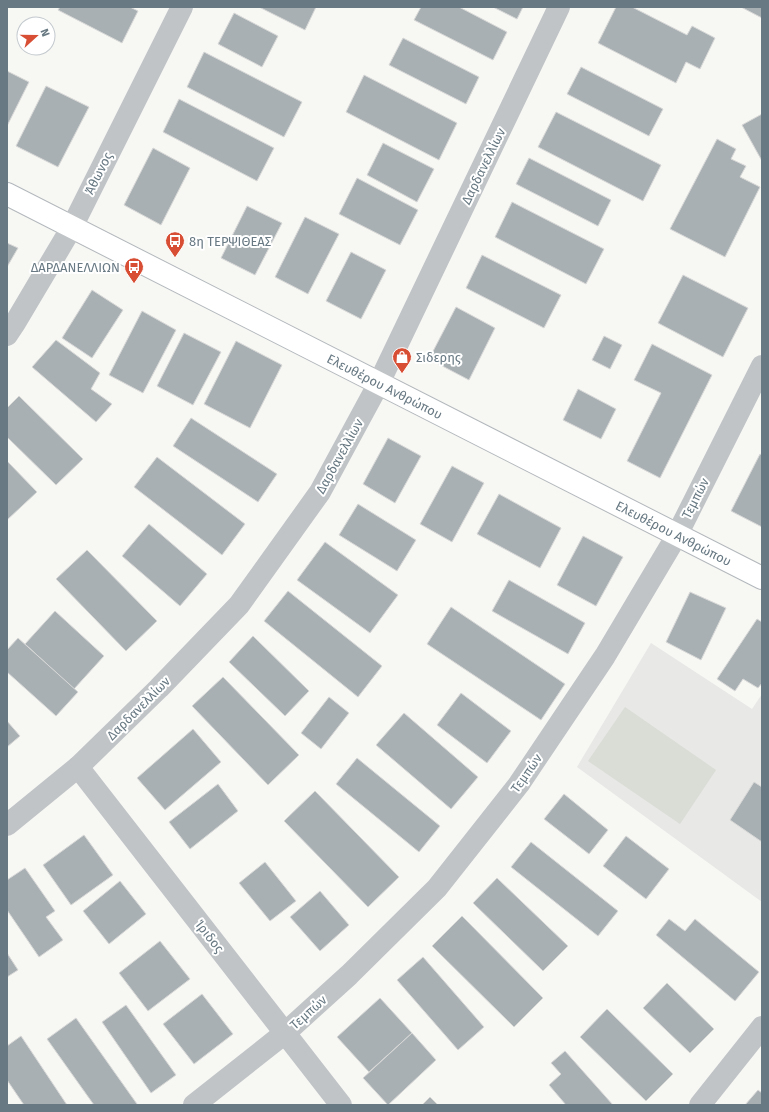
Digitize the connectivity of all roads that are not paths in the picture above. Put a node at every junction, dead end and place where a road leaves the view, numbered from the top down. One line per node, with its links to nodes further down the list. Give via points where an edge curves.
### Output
1 (182, 7): 4 (street, Άθωνος)
2 (559, 7): 7 (street, Δαρδανελλίων)
3 (7, 194): 4 (street, Ελευθέρου Ανθρώπου)
4 (72, 227): 5 (street, Άθωνος); 7 (street, Ελευθέρου Ανθρώπου)
5 (7, 335)
6 (762, 366): 8 (street, Τεμπών)
7 (379, 383): 8 (street, Ελευθέρου Ανθρώπου); 10 (street, Δαρδανελλίων, via 320,492 238,605 159,688)
8 (677, 535): 9 (street, Ελευθέρου Ανθρώπου); 13 (street, Τεμπών, via 605,656 519,784 438,888)
9 (762, 578)
10 (78, 767): 11 (street, Δαρδανελλίων); 13 (street, Ίριδος)
11 (7, 825)
12 (762, 1027): 16 (street)
13 (285, 1033): 14 (street, Τεμπών); 15 (street, Ίριδος)
14 (194, 1105)
15 (341, 1105)
16 (700, 1105)

